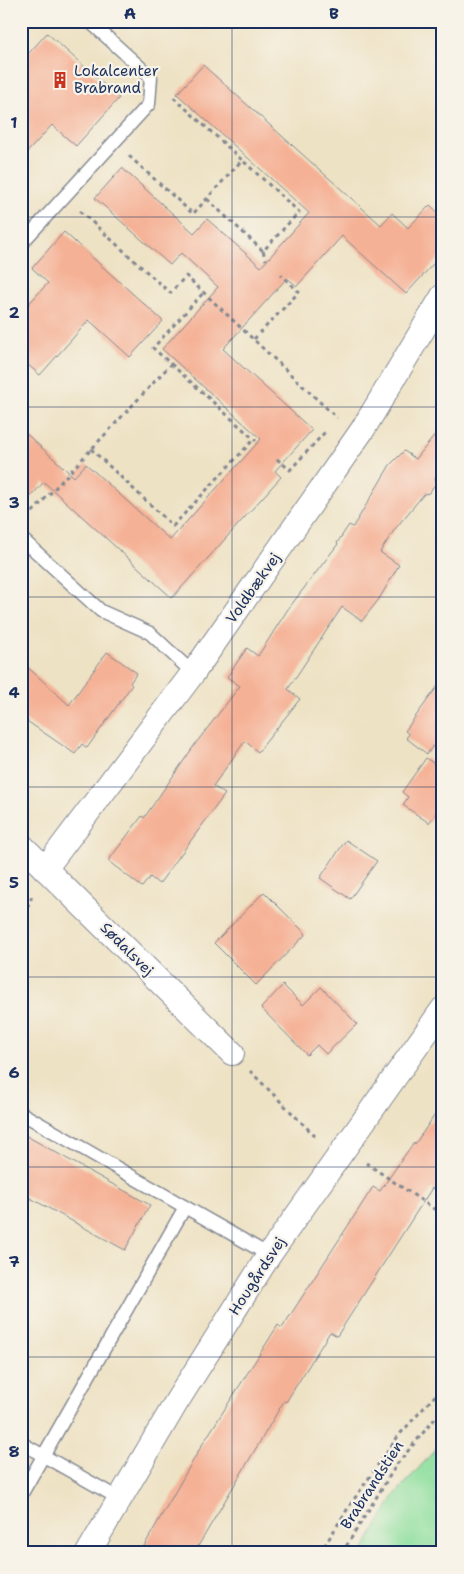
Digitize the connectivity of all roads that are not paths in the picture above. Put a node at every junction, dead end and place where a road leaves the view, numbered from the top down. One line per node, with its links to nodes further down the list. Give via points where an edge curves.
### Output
1 (89, 21): 2 (lane, via 151,77 148,104)
2 (21, 244)
3 (443, 296): 5 (street, Voldbækvej, via 364,429)
4 (21, 538): 5 (lane, via 101,611 150,633)
5 (193, 673): 7 (street, Voldbækvej)
6 (21, 845): 7 (street, Sødalsvej)
7 (45, 869): 9 (street, Sødalsvej)
8 (443, 1010): 12 (street, Hougårdsvej)
9 (232, 1053)
10 (21, 1113): 11 (lane)
11 (185, 1207): 12 (lane); 14 (lane)
12 (269, 1256): 16 (street, Hougårdsvej)
13 (21, 1443): 14 (lane)
14 (44, 1456): 15 (lane); 16 (lane)
15 (21, 1495)
16 (120, 1498): 17 (street, Hougårdsvej)
17 (88, 1553)

